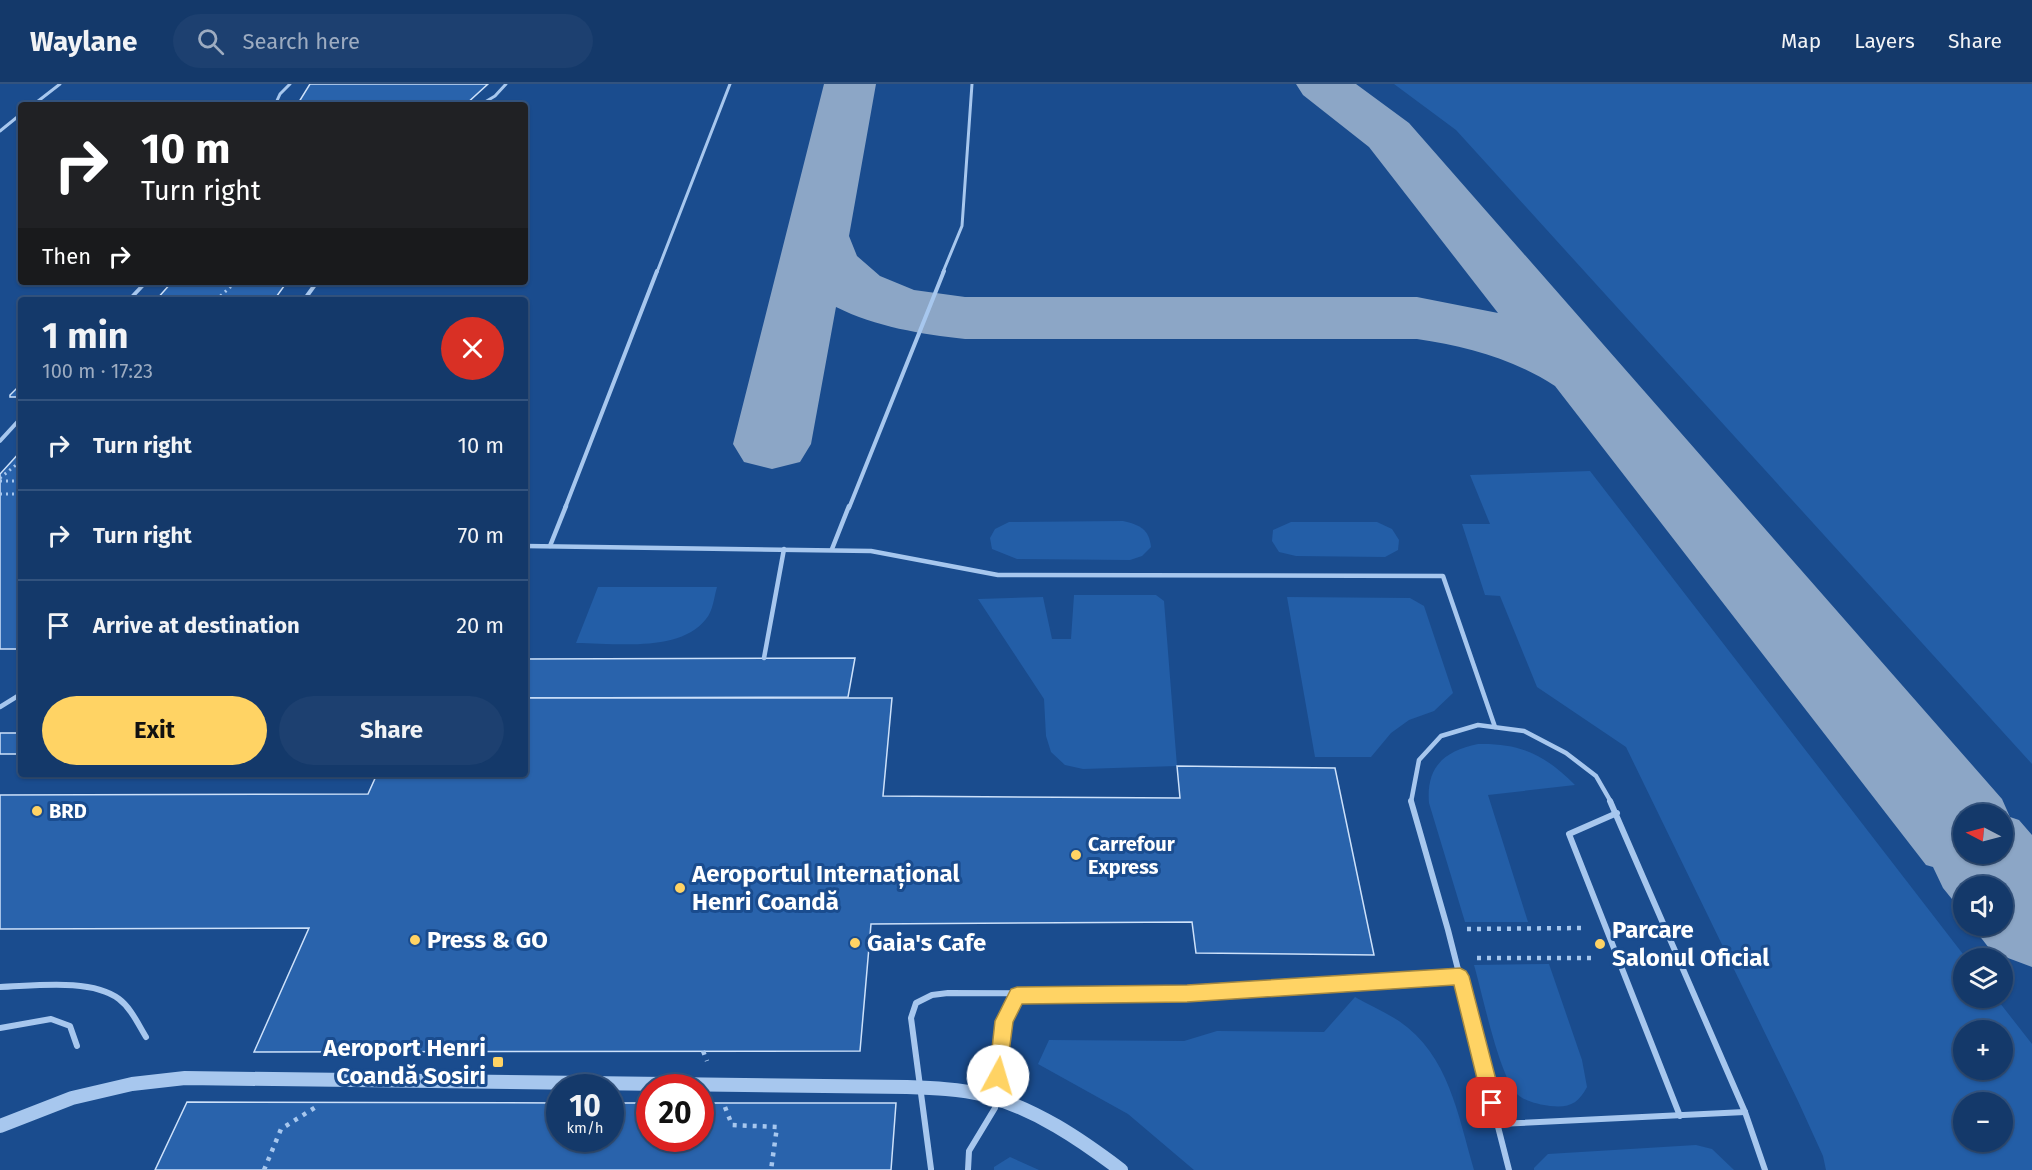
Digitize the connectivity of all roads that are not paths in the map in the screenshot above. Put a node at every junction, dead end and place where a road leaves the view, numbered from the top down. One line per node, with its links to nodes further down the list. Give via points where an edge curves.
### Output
1 (60, 84): 6 (lane)
2 (290, 84): 7 (lane)
3 (506, 84): 8 (lane)
4 (730, 84): 16 (lane)
5 (972, 84): 18 (lane, via 962,226)
6 (37, 102)
7 (276, 102)
8 (485, 102)
9 (18, 116): 10 (lane)
10 (0, 130)
11 (143, 285): 12 (lane)
12 (132, 297)
13 (18, 421): 14 (lane)
14 (0, 441)
15 (528, 546): 16 (lane)
16 (550, 546): 17 (lane)
17 (784, 549): 18 (lane); 19 (lane)
18 (832, 549): 22 (lane, via 871,551 998,575 1443,576)
19 (764, 658)
20 (18, 695): 21 (lane)
21 (0, 707)
22 (1495, 727): 23 (lane, via 1524,731 1566,753 1596,776); 24 (lane, via 1478,725 1441,736 1419,760 1411,802)
23 (1617, 813): 30 (lane); 31 (lane, via 1569,834)
24 (1460, 976): 26 (lane, via 1187,993); 32 (lane)
25 (0, 987): 28 (lane, via 86,987 105,991 125,1005)
26 (1017, 995): 34 (lane, via 948,993 932,995 916,1004 911,1018); 35 (lane, via 1004,1021 995,1108 969,1151)
27 (0, 1028): 29 (lane, via 51,1019 70,1026)
28 (146, 1037)
29 (77, 1046)
30 (1744, 1112): 31 (lane); 38 (lane)
31 (1680, 1116): 32 (lane)
32 (1497, 1125): 37 (lane)
33 (0, 1126): 36 (street, bridge, via 72,1098 132,1084 185,1078 907,1087 964,1091 1012,1104 1049,1121)
34 (931, 1169)
35 (968, 1170)
36 (1121, 1170)
37 (1509, 1170)
38 (1765, 1170)

